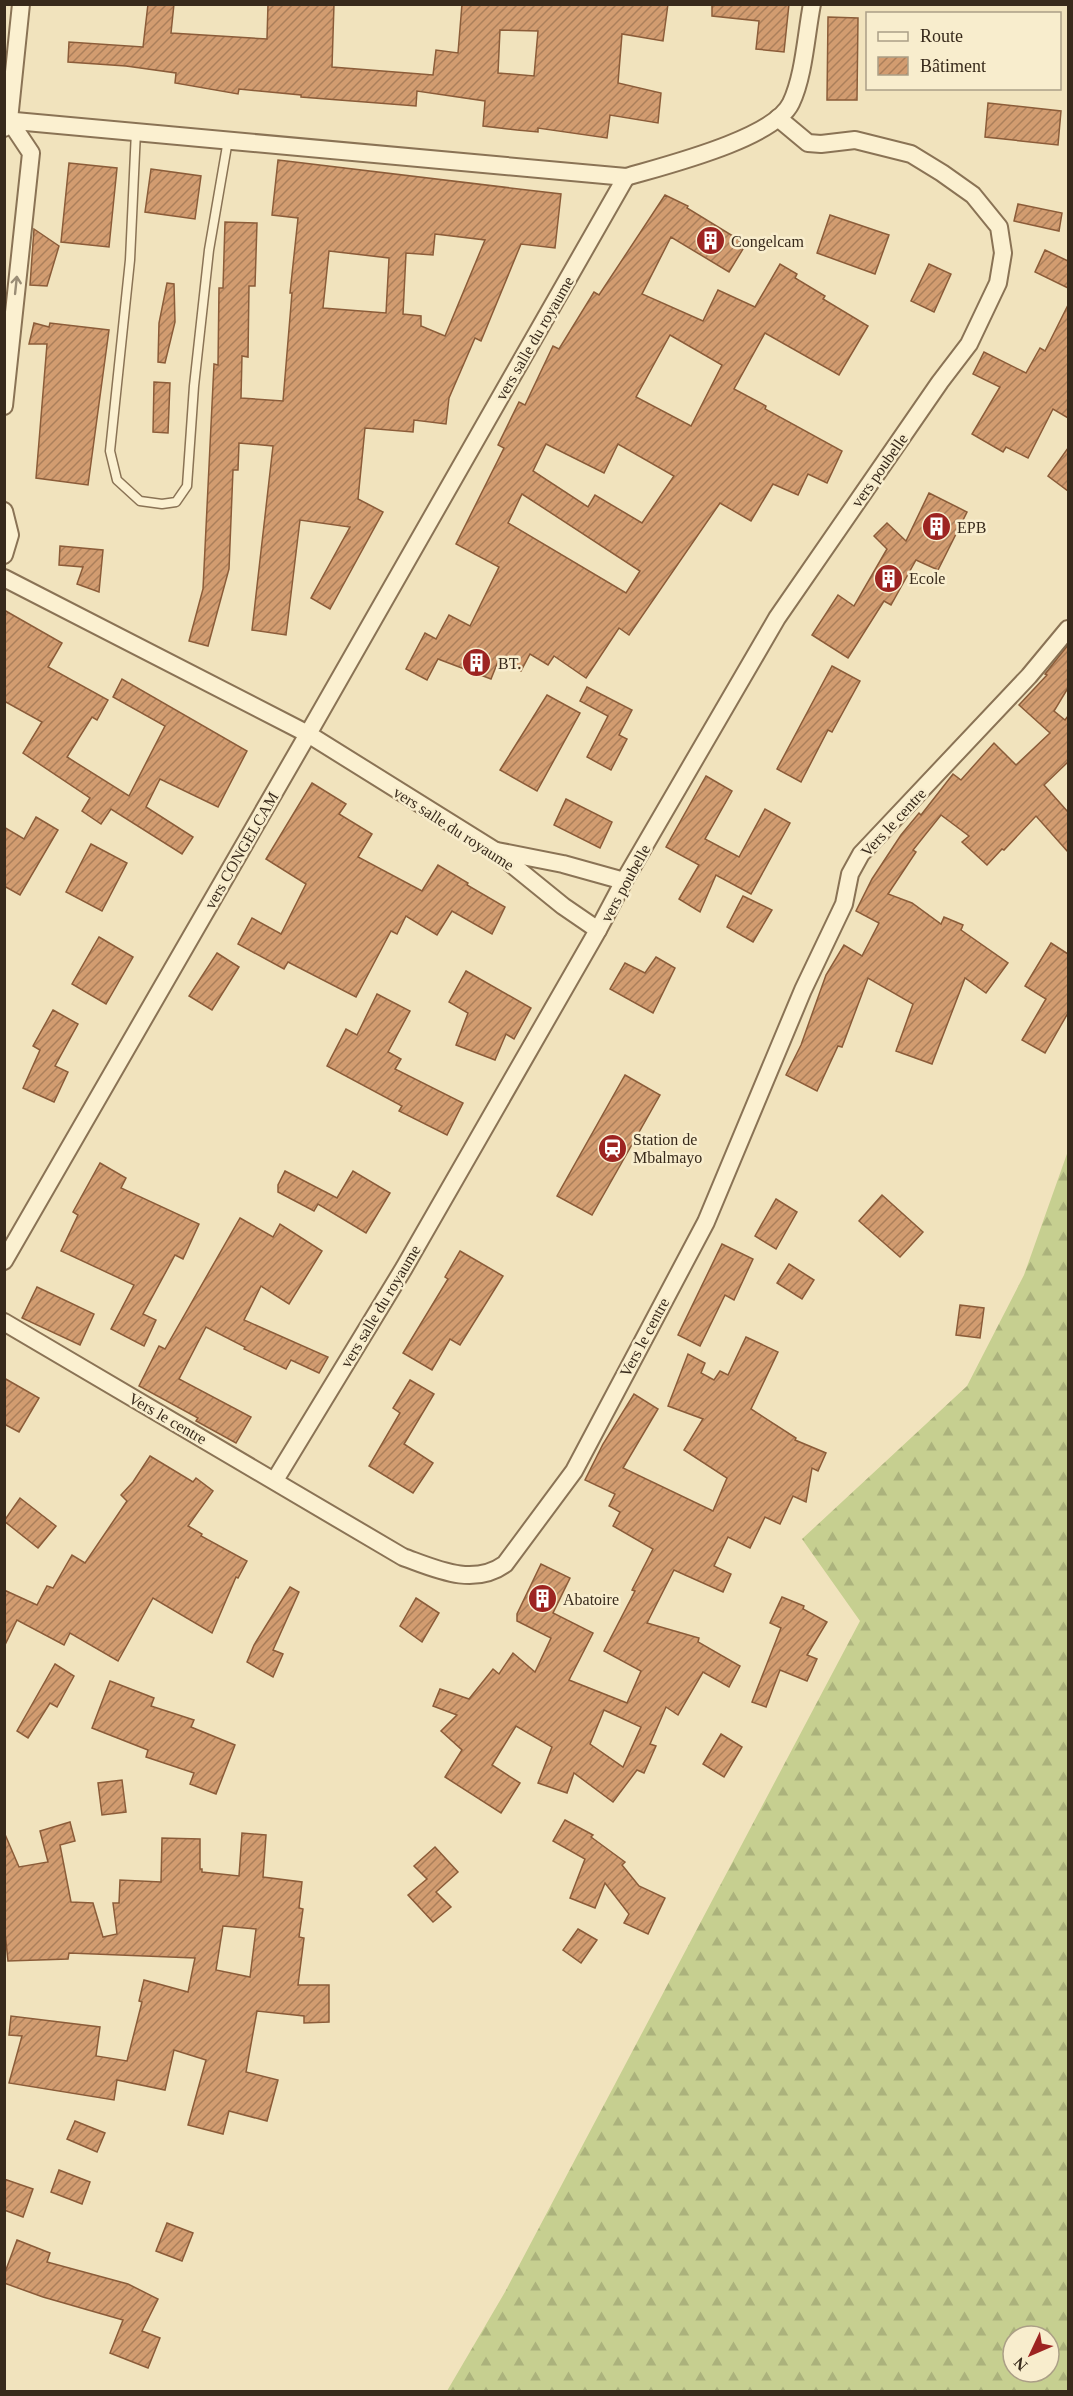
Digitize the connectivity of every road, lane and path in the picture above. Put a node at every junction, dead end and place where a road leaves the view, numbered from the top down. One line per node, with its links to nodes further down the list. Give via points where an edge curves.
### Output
1 (21, 4): 4 (street)
2 (812, 4): 3 (street, via 796,90 790,106)
3 (778, 118): 7 (street, via 714,151); 15 (street, vers poubelle, via 808,143 855,140 911,154 973,195 999,227 1004,253 998,283 969,344 777,618)
4 (6, 123): 5 (street); 8 (street, one-way to 4, via 31,153)
5 (136, 131): 6 (street); 6 (lane, via 130,260 110,451 117,480 140,501 162,504 176,502 187,486 209,250)
6 (228, 140): 7 (street)
7 (626, 177): 13 (street, vers salle du royaume)
8 (4, 406)
9 (4, 511): 10 (street, via 10,535)
10 (4, 555)
11 (4, 578): 13 (street)
12 (1068, 629): 19 (street, Vers le centre, via 1029,676 861,854 849,874 844,904 803,990 706,1222 574,1471 505,1564 495,1572 476,1577 435,1569 403,1557)
13 (308, 735): 14 (street, vers salle du royaume); 17 (street, vers CONGELCAM)
14 (495, 850): 15 (street); 16 (street, vers salle du royaume)
15 (624, 881): 16 (street, vers poubelle)
16 (598, 930): 19 (street, vers salle du royaume, via 404,1268)
17 (4, 1260)
18 (4, 1322): 19 (street, Vers le centre)
19 (275, 1480)

